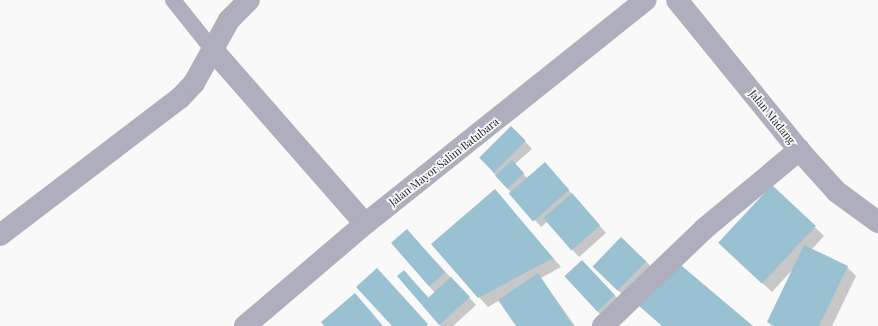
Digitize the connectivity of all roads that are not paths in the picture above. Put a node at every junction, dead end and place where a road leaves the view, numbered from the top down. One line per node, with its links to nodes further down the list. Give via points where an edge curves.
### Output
1 (173, 0): 5 (lane)
2 (249, 0): 5 (street, via 229,20)
3 (646, 0): 8 (street, Jalan Mayor Salim Batubara)
4 (677, 0): 6 (street, Jalan Madang)
5 (212, 49): 8 (street); 9 (street, via 194,82 180,98)
6 (799, 150): 7 (street, Jalan Madang, via 837,192); 11 (street, via 704,229)
7 (878, 222)
8 (365, 224): 10 (street, Jalan Mayor Salim Batubara)
9 (0, 235)
10 (245, 326)
11 (603, 326)

